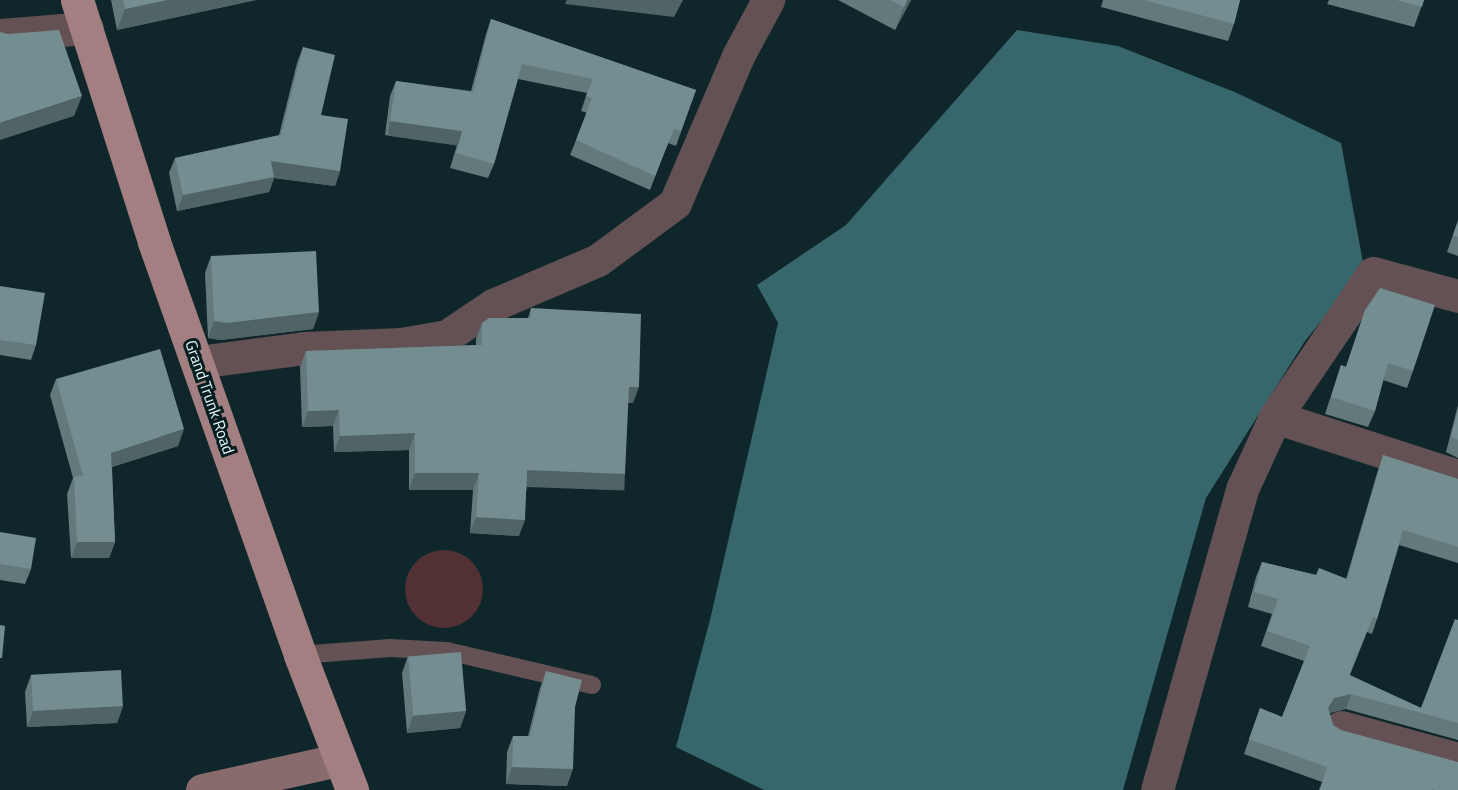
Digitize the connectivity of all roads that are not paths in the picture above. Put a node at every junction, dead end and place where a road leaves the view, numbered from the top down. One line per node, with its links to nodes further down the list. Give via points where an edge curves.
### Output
1 (768, 0): 5 (street, via 738,56 675,203 598,260 493,305 447,336 401,344 304,348)
2 (82, 14): 3 (street); 5 (main road, Grand Trunk Road, via 154,242)
3 (0, 35)
4 (1458, 296): 6 (street, via 1373,273)
5 (198, 362): 8 (main road, Grand Trunk Road)
6 (1275, 417): 7 (street); 15 (street, via 1243,487)
7 (1458, 476)
8 (300, 655): 9 (lane, via 390,648 447,651); 12 (main road, Grand Trunk Road)
9 (592, 685)
10 (1341, 727): 11 (street)
11 (1458, 759)
12 (339, 760): 13 (street); 14 (main road, Grand Trunk Road)
13 (202, 790)
14 (352, 790)
15 (1157, 790)

